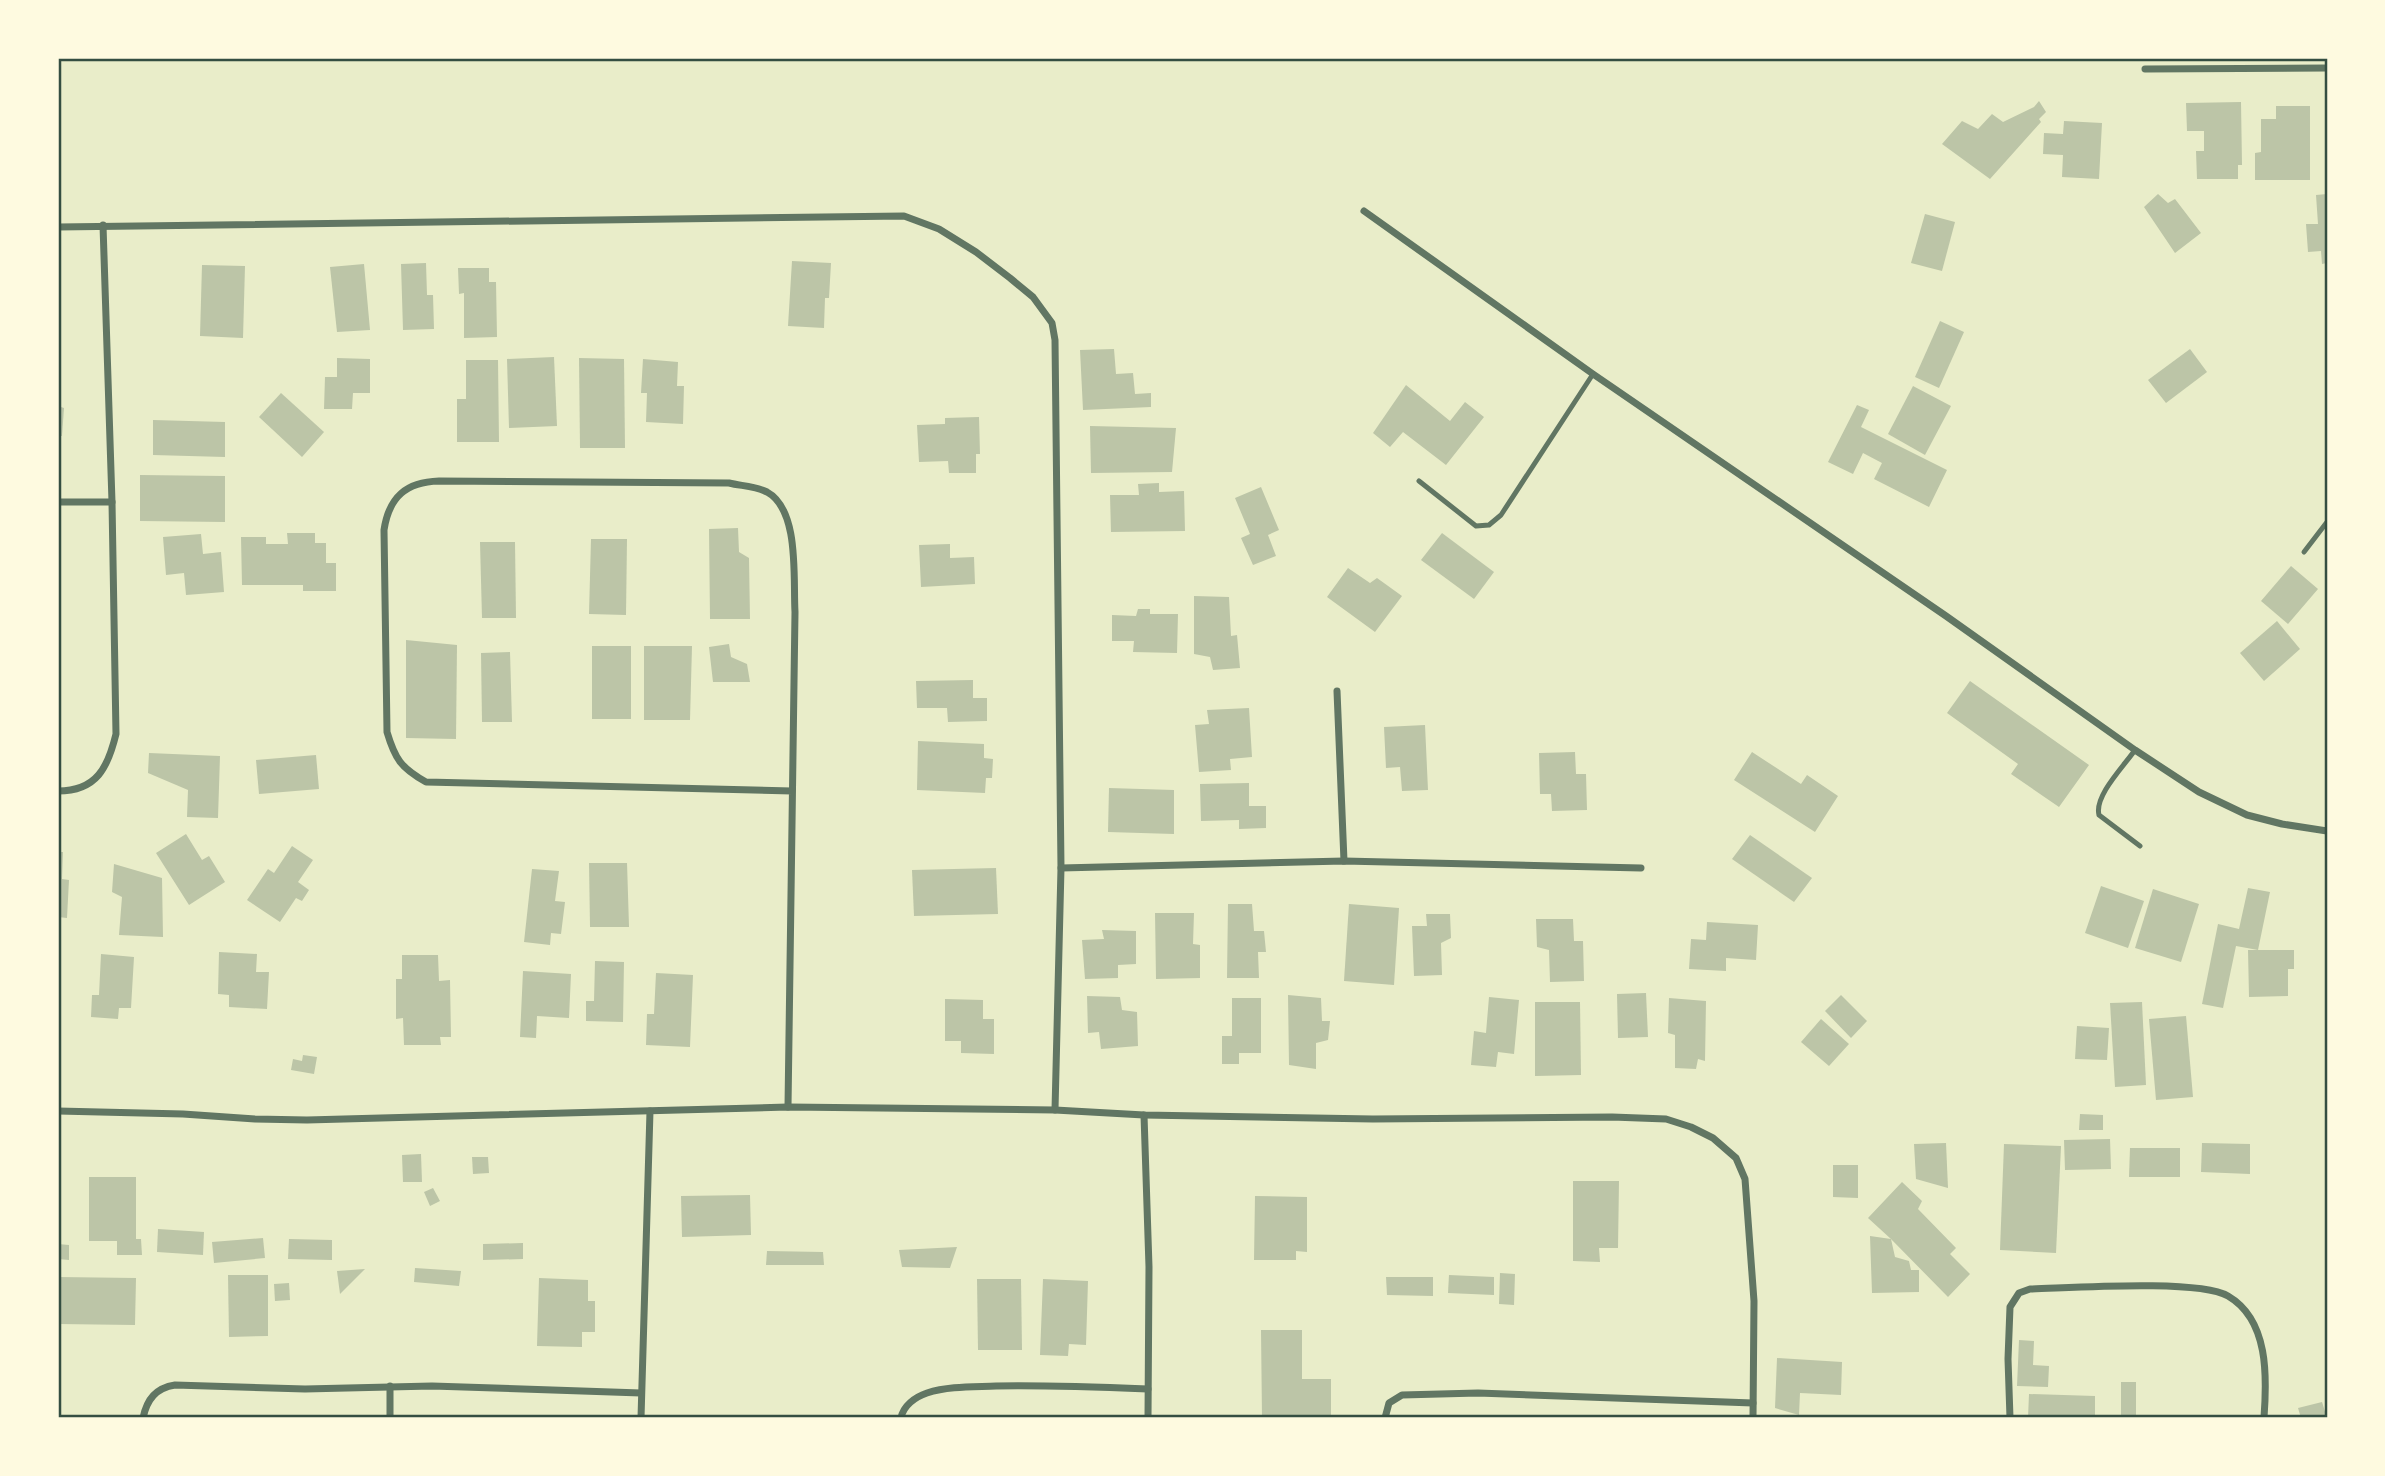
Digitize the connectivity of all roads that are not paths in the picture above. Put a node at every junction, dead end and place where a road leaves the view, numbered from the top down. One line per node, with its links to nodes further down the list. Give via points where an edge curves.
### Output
1 (2327, 68): 2 (street)
2 (2145, 69)
3 (1364, 211): 6 (street)
4 (103, 225): 5 (street); 9 (street); 19 (street, via 904,216 939,229 976,252 1033,297 1054,332)
5 (58, 227)
6 (1593, 374): 7 (lane, via 1501,515 1489,524 1476,526); 13 (street)
7 (1419, 481)
8 (58, 502): 9 (street)
9 (113, 502): 14 (street, via 116,733 110,759 97,778 80,788)
10 (2327, 522): 11 (lane)
11 (2304, 552)
12 (1337, 691): 18 (street)
13 (2135, 750): 16 (street, via 2199,792 2247,815); 17 (lane, via 2097,807 2099,815)
14 (58, 791)
15 (792, 791): 15 (street, via 795,612 791,538 789,520 769,493 729,484 425,481 404,490 394,503 384,530 387,732 393,753 406,771 426,782); 21 (street)
16 (2327, 831)
17 (2140, 846)
18 (1344, 862): 19 (street); 20 (street)
19 (1061, 868): 22 (street)
20 (1641, 868)
21 (788, 1107): 22 (street); 24 (street)
22 (1055, 1110): 25 (street)
23 (58, 1111): 24 (street, via 306,1120)
24 (650, 1111): 28 (street)
25 (1144, 1115): 27 (street); 29 (street, via 1612,1117 1666,1119 1691,1127 1737,1158 1745,1179 1754,1301)
26 (390, 1386): 28 (street); 30 (street, via 175,1385 155,1393); 31 (street)
27 (1148, 1389): 33 (street, via 951,1387 912,1401); 34 (street)
28 (641, 1393): 32 (street)
29 (1753, 1403): 35 (street, via 1478,1392 1415,1394 1389,1403); 36 (street)
30 (143, 1418)
31 (390, 1418)
32 (641, 1418)
33 (901, 1418)
34 (1148, 1418)
35 (1385, 1418)
36 (1753, 1418)
37 (2010, 1418): 38 (street, via 2010,1307 2018,1293 2181,1286 2227,1295 2245,1311 2263,1349)
38 (2264, 1418)

